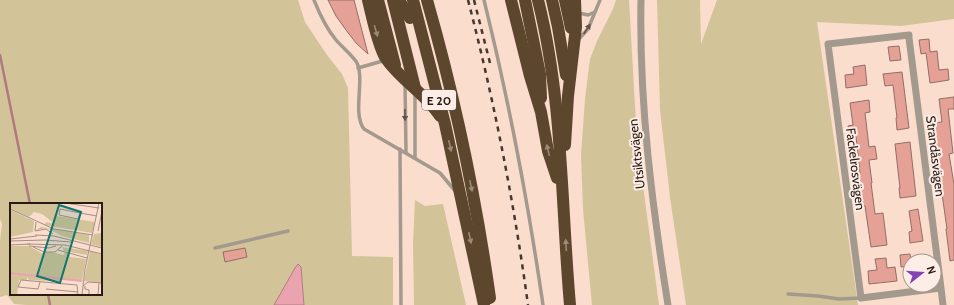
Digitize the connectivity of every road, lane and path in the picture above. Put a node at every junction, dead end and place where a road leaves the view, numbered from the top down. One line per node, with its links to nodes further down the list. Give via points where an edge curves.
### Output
1 (314, 0): 26 (lane, via 327,27 356,62)
2 (368, 0): 25 (highway, E 20, one-way to 25, via 382,51)
3 (378, 0): 27 (highway)
4 (405, 0): 22 (highway, E 20)
5 (413, 0): 36 (highway, E 20)
6 (420, 0): 35 (highway, E 20)
7 (427, 0): 35 (highway, E 20)
8 (434, 0): 35 (highway, E 20)
9 (484, 0): 52 (lane, via 521,166)
10 (511, 0): 34 (highway)
11 (518, 0): 34 (highway, via 532,58)
12 (525, 0): 34 (highway, via 540,74)
13 (531, 0): 33 (highway)
14 (538, 0): 33 (highway, via 550,55)
15 (545, 0): 33 (highway, via 558,72)
16 (552, 0): 31 (highway, via 563,52)
17 (600, 0): 21 (lane)
18 (641, 0): 54 (street, Utsiktsvägen, via 641,67 649,176)
19 (394, 1): 22 (highway, E 20); 29 (highway); 30 (highway, E 20)
20 (568, 3): 21 (lane, via 588,15); 24 (highway); 28 (highway)
21 (595, 12): 24 (lane, one-way to 21, via 583,36)
22 (410, 18): 32 (highway, E 20)
23 (909, 35): 44 (street, Strandåsvägen); 48 (street, Fackelrosvägen, via 828,44)
24 (574, 43): 28 (highway)
25 (388, 60): 26 (lane); 27 (highway, E 20)
26 (358, 68): 37 (lane, via 361,126 367,132)
27 (396, 70): 29 (highway, E 20)
28 (571, 70): 31 (highway)
29 (405, 78): 30 (highway, E 20); 38 (lane, one-way to 38)
30 (415, 88): 32 (highway, E 20); 39 (lane)
31 (568, 96): 41 (highway)
32 (434, 108): 36 (highway, E 20)
33 (556, 109): 41 (highway)
34 (541, 112): 41 (highway, one-way to 34, via 548,151)
35 (458, 120): 51 (highway, E 20, one-way to 51, via 479,226)
36 (445, 124): 40 (highway, E 20, one-way to 40)
37 (400, 149): 38 (lane); 49 (lane)
38 (406, 152): 39 (lane)
39 (415, 158): 40 (lane, via 440,173)
40 (462, 200): 50 (highway, E 20, one-way to 50)
41 (564, 200): 53 (highway, one-way to 41)
42 (288, 231): 43 (lane)
43 (215, 248)
44 (937, 253)
45 (902, 293): 48 (street)
46 (942, 293): 55 (street, Strandåsvägen)
47 (788, 294): 48 (lane, via 839,299)
48 (861, 298)
49 (401, 305)
50 (484, 305)
51 (491, 305)
52 (543, 305)
53 (570, 305)
54 (668, 305)
55 (943, 305)

